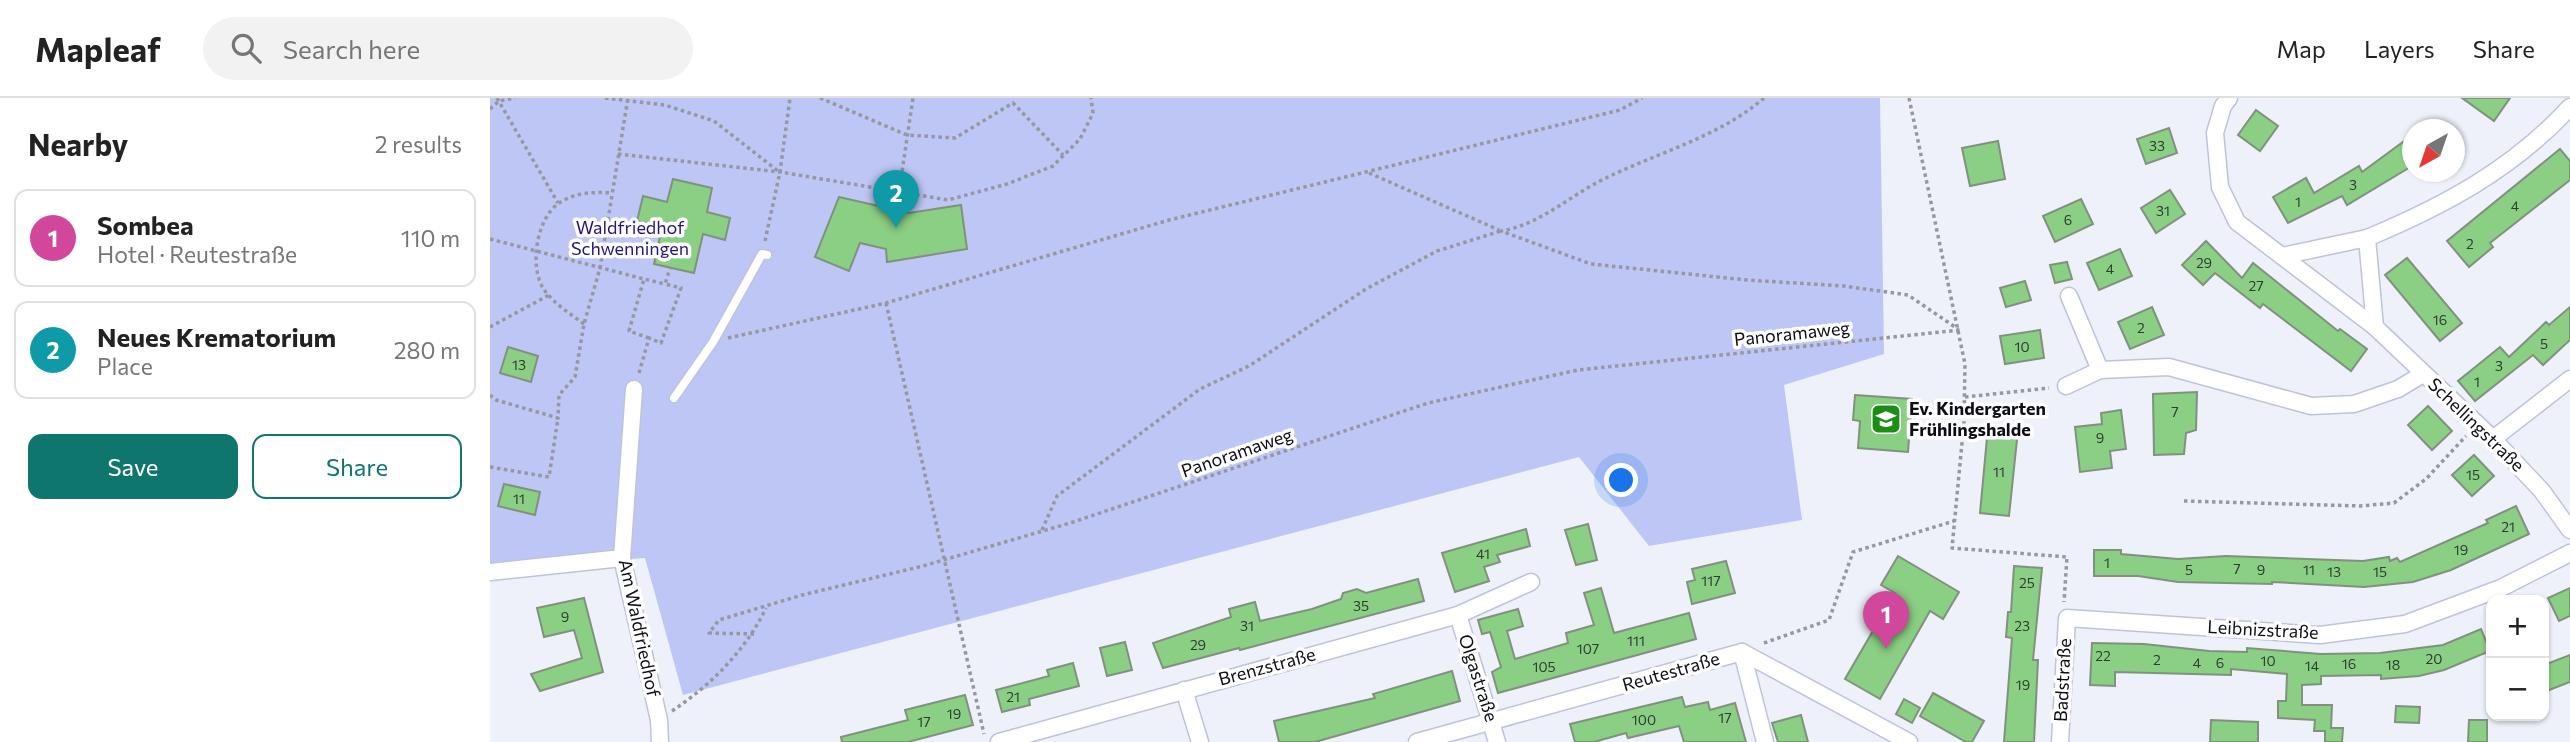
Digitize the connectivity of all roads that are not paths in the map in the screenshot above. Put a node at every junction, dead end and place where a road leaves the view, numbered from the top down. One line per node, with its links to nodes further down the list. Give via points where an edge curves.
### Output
1 (2229, 98): 5 (street, Schellingstraße, via 2215,133 2220,187 2237,222)
2 (2570, 107): 3 (street, via 2525,151 2465,193)
3 (2367, 238): 5 (street); 7 (street)
4 (764, 255): 13 (lane)
5 (2282, 256): 7 (street, Schellingstraße)
6 (2069, 296): 8 (street)
7 (2375, 327): 9 (street, Schellingstraße)
8 (2100, 370): 9 (street, via 2169,367 2311,406 2354,404); 11 (street)
9 (2423, 374): 14 (street, Schellingstraße)
10 (2570, 379): 14 (street)
11 (2066, 386)
12 (634, 389): 17 (street, Am Waldfriedhof)
13 (674, 398)
14 (2493, 439): 15 (street, Schellingstraße, via 2542,491)
15 (2570, 530)
16 (2570, 554): 20 (street, Leibnizstraße, via 2501,588 2405,624 2320,635)
17 (622, 558): 18 (street); 25 (street, Am Waldfriedhof)
18 (490, 572)
19 (1531, 582): 21 (street, Brenzstraße)
20 (2066, 611): 32 (street, Badstraße)
21 (1458, 615): 23 (street, Brenzstraße); 24 (street, Olgastraße)
22 (1742, 652): 24 (street, Reutestraße); 30 (street); 31 (street, Reutestraße)
23 (1184, 690): 26 (street, Brenzstraße); 27 (street)
24 (1493, 723): 28 (street, Reutestraße); 29 (street, Olgastraße)
25 (660, 742)
26 (999, 742)
27 (1200, 742)
28 (1418, 742)
29 (1497, 742)
30 (1765, 742)
31 (1909, 742)
32 (2060, 742)

